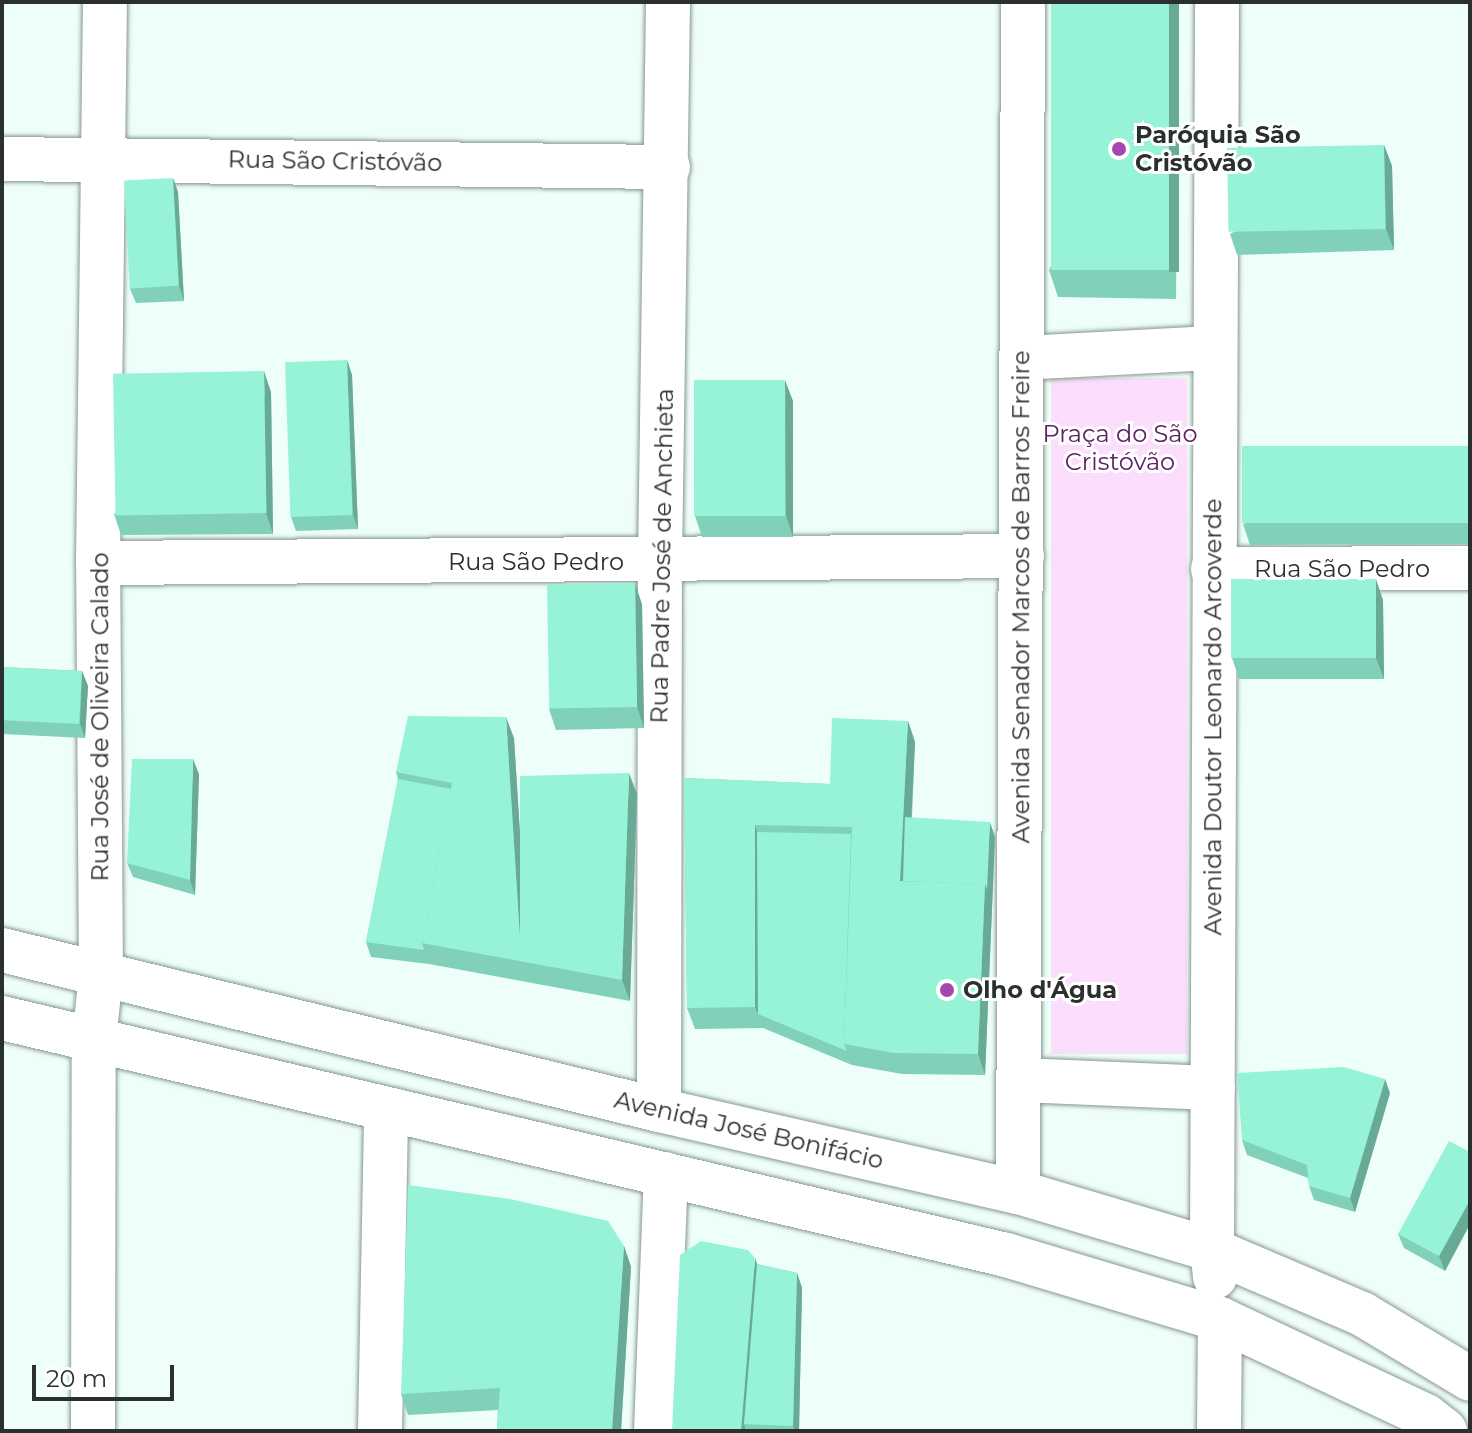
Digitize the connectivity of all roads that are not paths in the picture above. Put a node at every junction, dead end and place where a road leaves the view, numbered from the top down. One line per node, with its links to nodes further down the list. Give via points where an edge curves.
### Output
1 (105, 2): 5 (street, Rua José de Oliveira Calado)
2 (668, 2): 7 (street, Rua Padre José de Anchieta)
3 (1023, 2): 9 (street, Avenida Senador Marcos de Barros Freire)
4 (1217, 2): 8 (street, Avenida Doutor Leonardo Arcoverde)
5 (105, 158): 6 (street, Rua São Cristóvão); 7 (street, Rua São Cristóvão); 12 (street, Rua José de Oliveira Calado)
6 (2, 159)
7 (668, 167): 11 (street, Rua Padre José de Anchieta)
8 (1214, 348): 9 (street); 14 (street, Avenida Doutor Leonardo Arcoverde)
9 (1022, 358): 10 (street, Avenida Senador Marcos de Barros Freire)
10 (1022, 556): 11 (street, Rua São Pedro); 19 (street, Avenida Senador Marcos de Barros Freire)
11 (660, 561): 12 (street, Rua São Pedro); 22 (street, Rua Padre José de Anchieta)
12 (98, 563): 16 (street, Rua José de Oliveira Calado)
13 (1470, 568): 14 (street, Rua São Pedro)
14 (1213, 569): 20 (street, Avenida Doutor Leonardo Arcoverde)
15 (2, 950): 16 (street, Avenida José Bonifácio)
16 (101, 975): 18 (street, Rua José de Oliveira Calado); 22 (street, Avenida José Bonifácio)
17 (2, 1018): 18 (street)
18 (94, 1040): 21 (street); 28 (street, Rua José de Oliveira Calado)
19 (1019, 1080): 20 (street); 24 (street, Avenida Senador Marcos de Barros Freire)
20 (1213, 1088): 25 (street, Avenida Doutor Leonardo Arcoverde)
21 (386, 1109): 23 (street); 29 (street)
22 (659, 1110): 24 (street, Avenida José Bonifácio)
23 (666, 1174): 26 (street, via 1006,1255); 30 (street)
24 (1018, 1192): 25 (street, Avenida José Bonifácio)
25 (1212, 1250): 26 (street, Avenida Doutor Leonardo Arcoverde); 27 (street, Avenida José Bonifácio, via 1362,1314)
26 (1220, 1319): 31 (street, Avenida Doutor Leonardo Arcoverde); 32 (street, via 1426,1416)
27 (1470, 1379)
28 (93, 1431)
29 (380, 1431)
30 (656, 1431)
31 (1219, 1431)
32 (1445, 1431)

